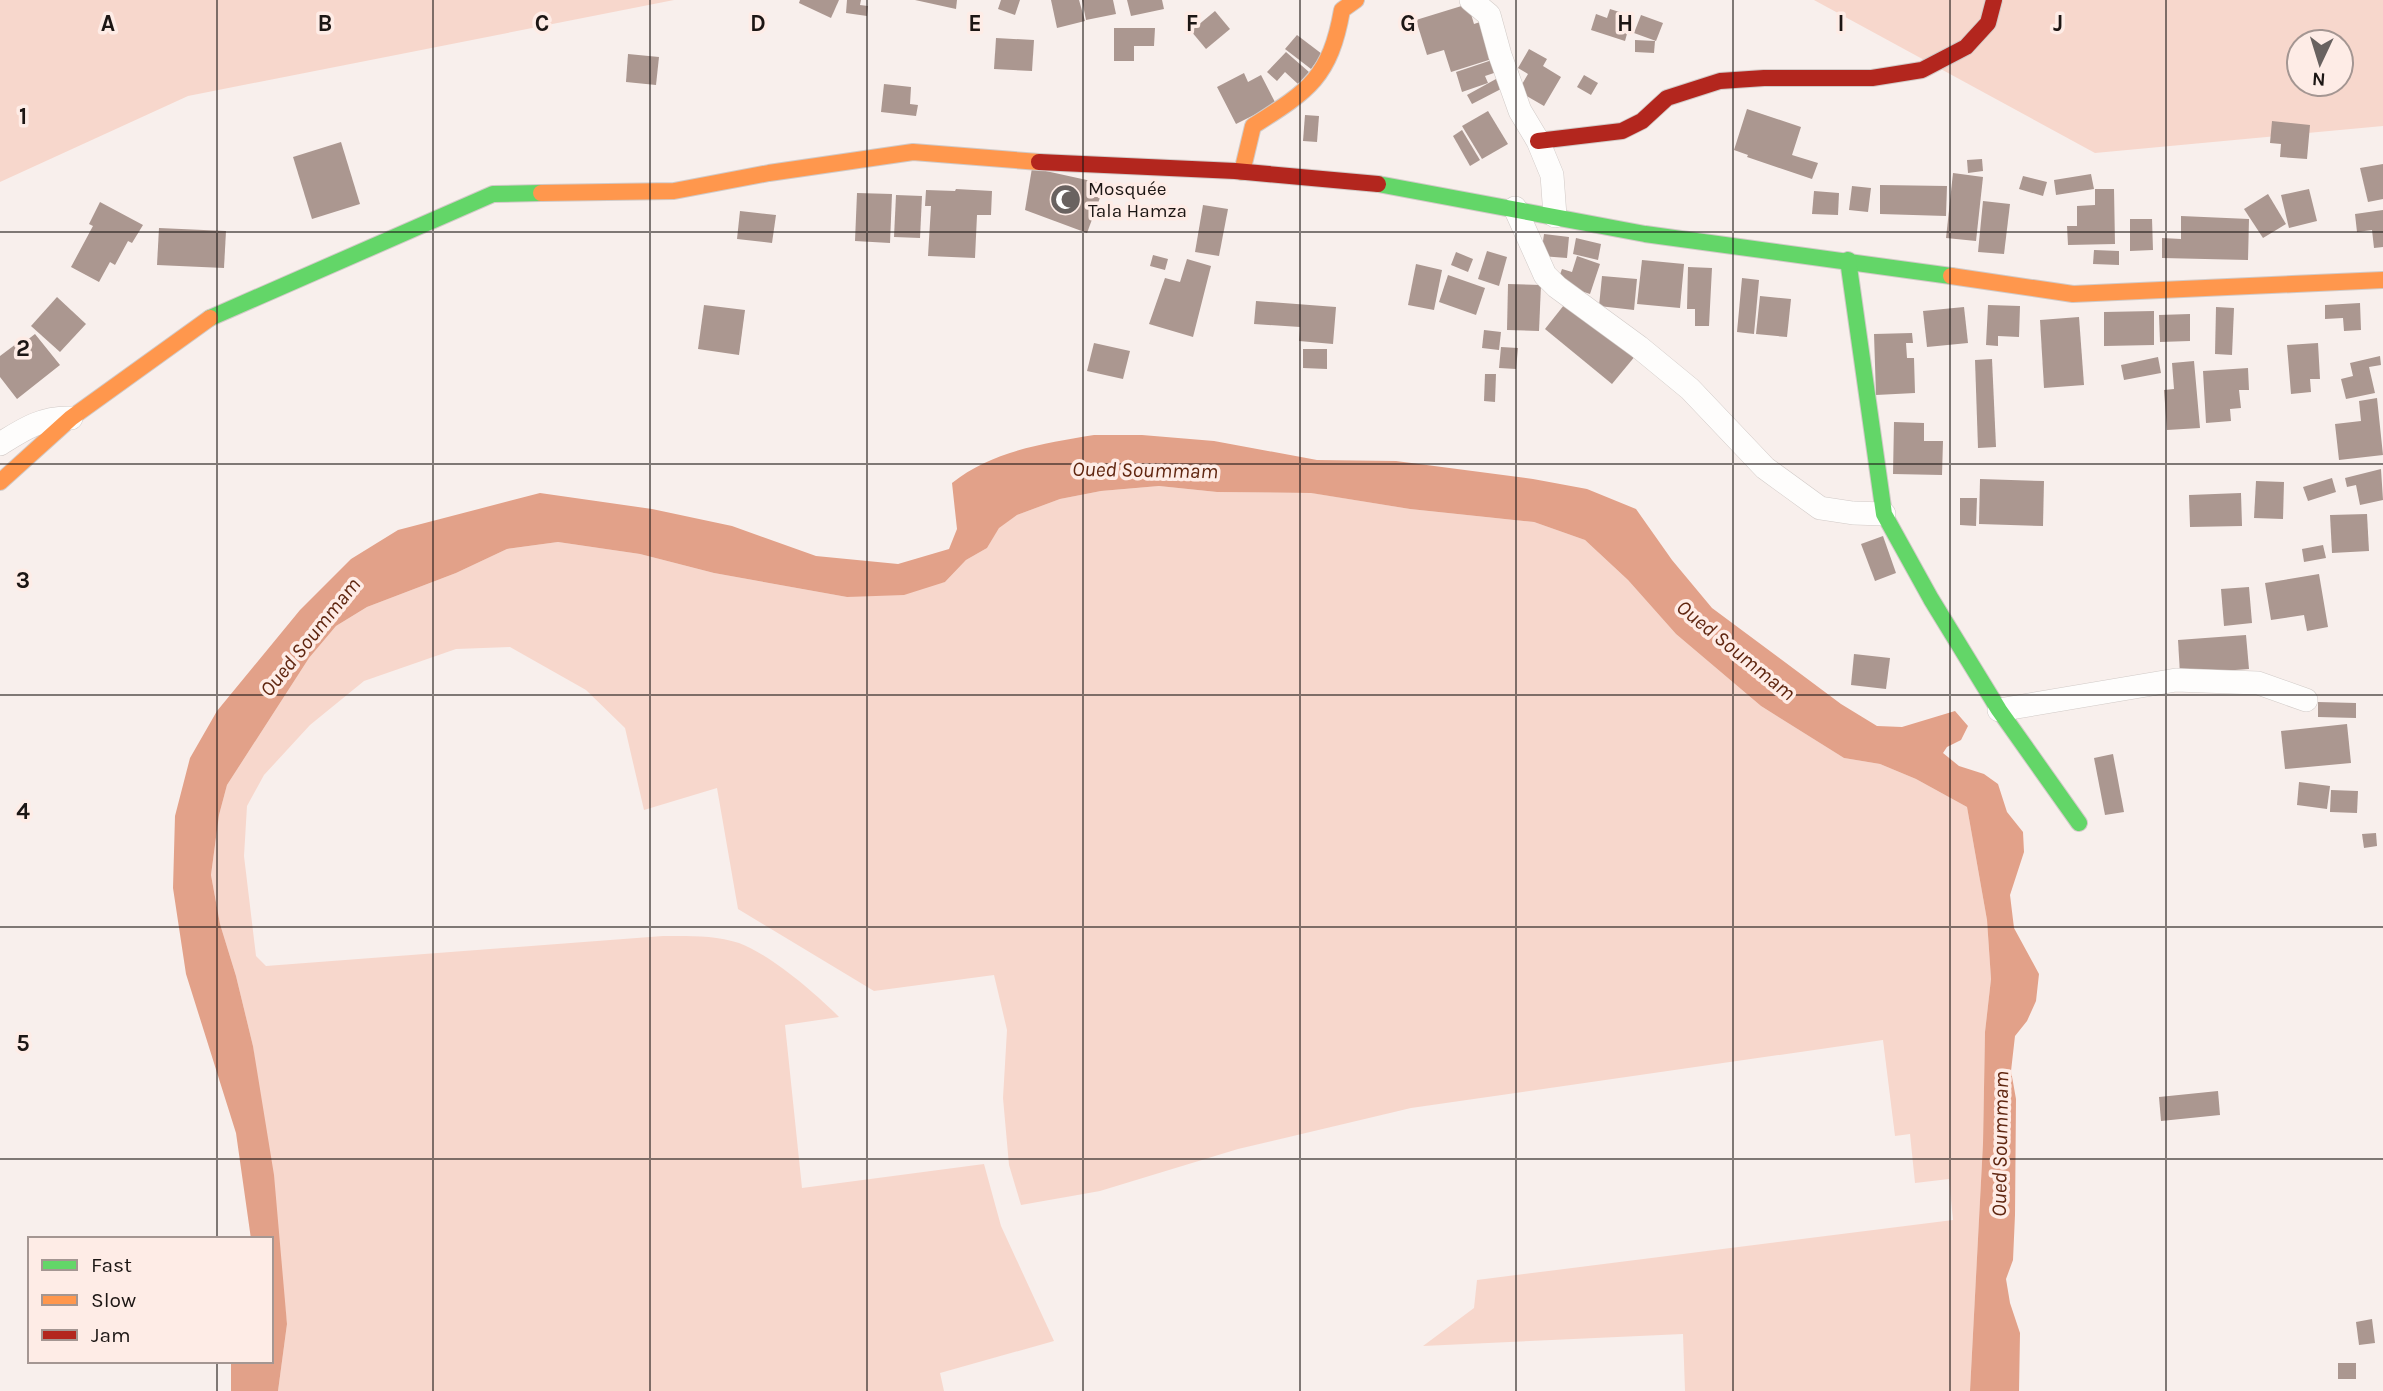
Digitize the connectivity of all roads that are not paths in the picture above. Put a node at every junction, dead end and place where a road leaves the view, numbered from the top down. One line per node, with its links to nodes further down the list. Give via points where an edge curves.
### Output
1 (1356, 0): 5 (main road, via 1342,10 1338,41 1325,70 1300,96 1253,126)
2 (1471, 0): 4 (street, via 1489,15 1520,111)
3 (1994, 0): 4 (main road, via 1987,23 1966,47 1922,69 1872,78 1720,81 1667,98 1642,121 1622,131)
4 (1538, 141): 7 (street, via 1552,175)
5 (1242, 172): 6 (main road, via 1395,185); 10 (main road, via 913,152 674,191 493,194 205,321)
6 (1515, 208): 7 (main road); 13 (street, via 1545,275 1556,287 1690,389 1765,468 1820,508)
7 (1555, 216): 8 (main road, via 1645,234)
8 (1848, 260): 9 (main road, via 2073,294); 13 (main road)
9 (2383, 280)
10 (71, 418): 11 (street, via 33,423); 12 (main road)
11 (0, 444)
12 (0, 482)
13 (1884, 513): 15 (main road)
14 (2306, 700): 15 (street, via 2258,683 2176,680)
15 (1999, 710): 16 (main road)
16 (2079, 823)

